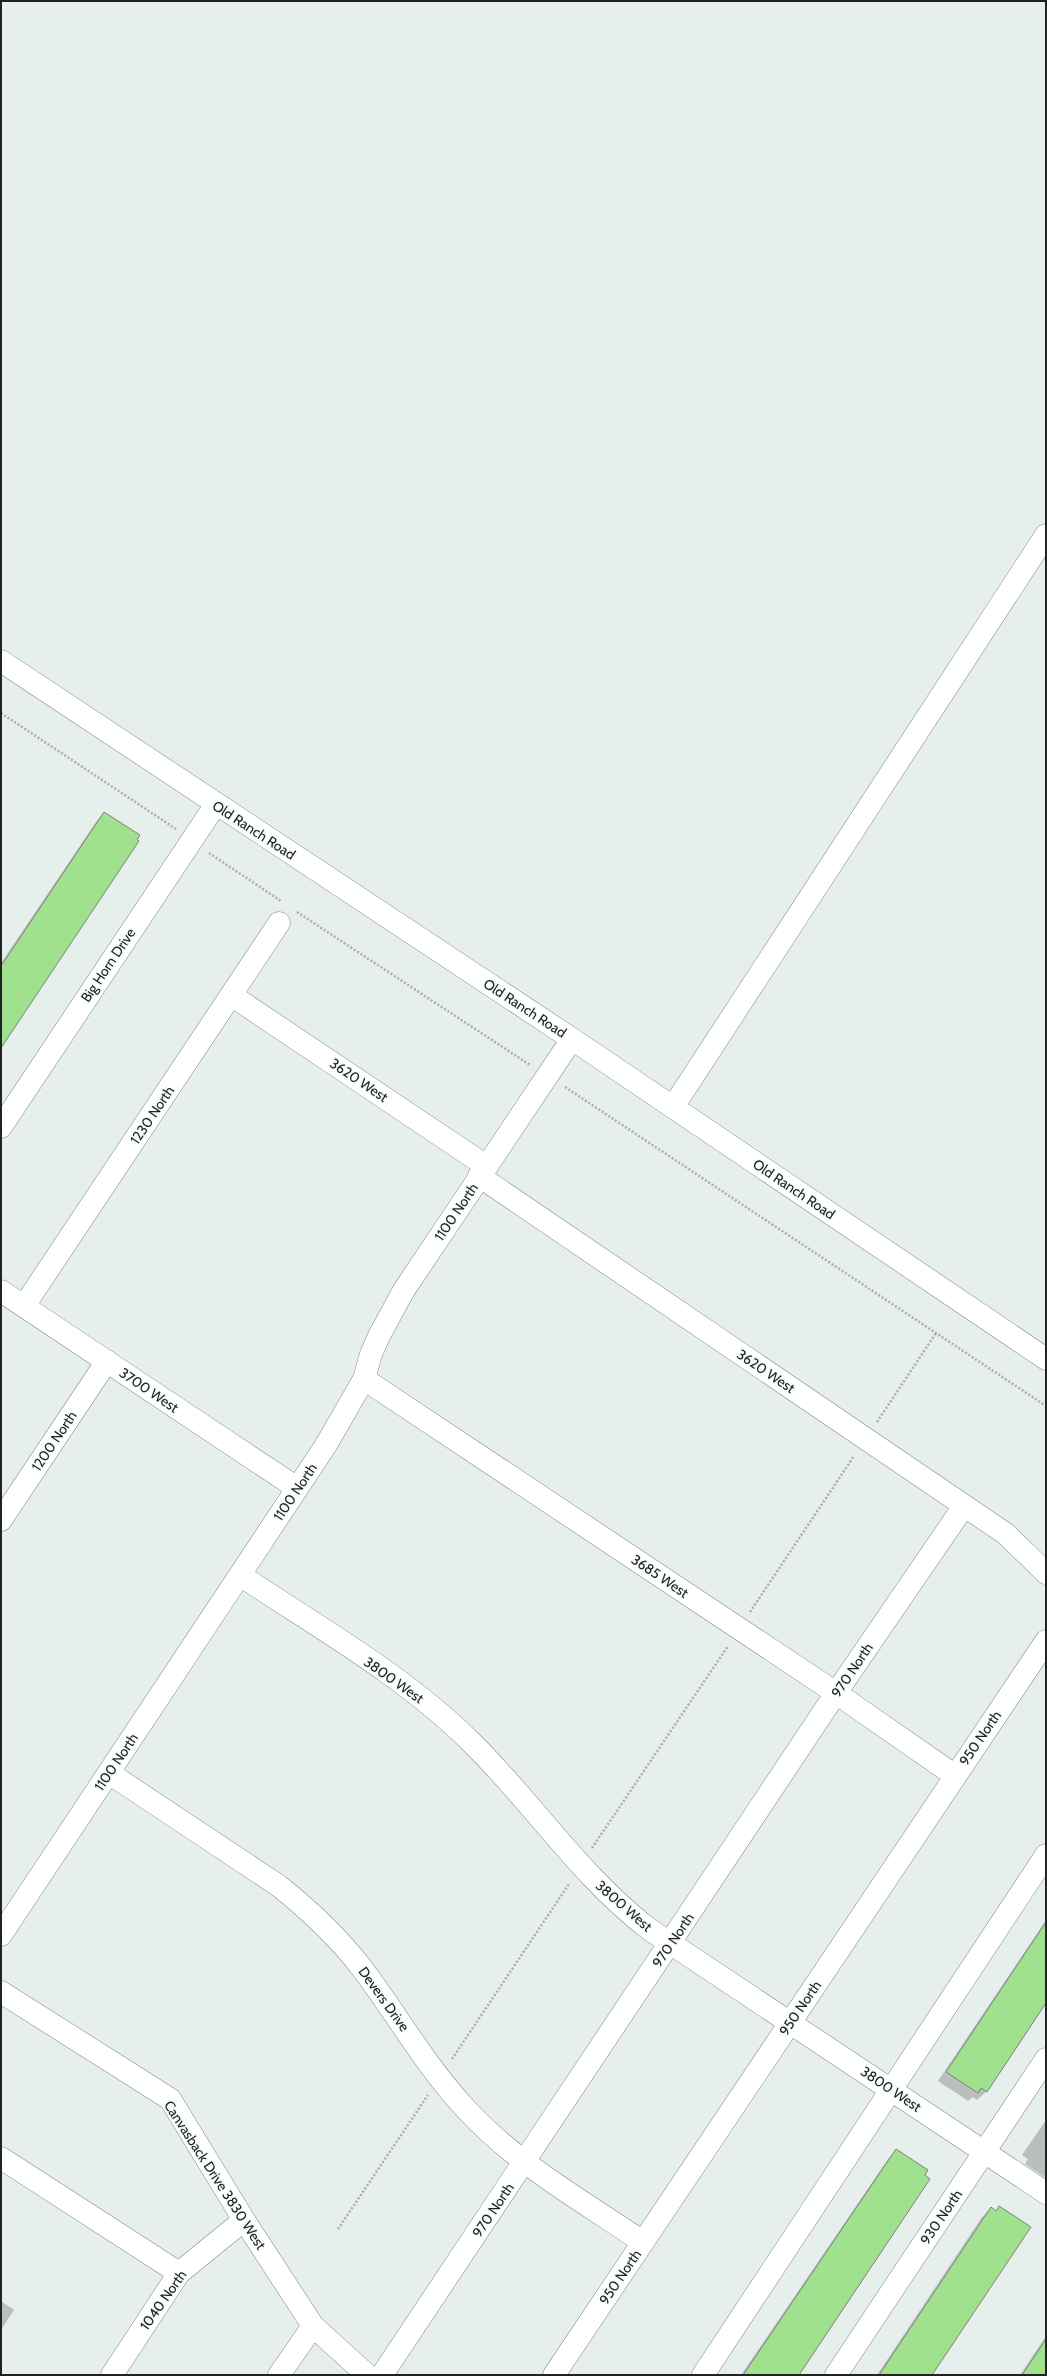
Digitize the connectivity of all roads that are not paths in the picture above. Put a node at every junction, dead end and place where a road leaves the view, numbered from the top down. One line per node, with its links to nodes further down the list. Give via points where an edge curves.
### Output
1 (1046, 535): 7 (street)
2 (1, 661): 3 (street, Old Ranch Road)
3 (216, 804): 6 (street, Old Ranch Road); 8 (street, Big Horn Drive)
4 (286, 912): 5 (street, 1230 North)
5 (231, 995): 9 (street, 3620 West); 11 (street, 1230 North)
6 (572, 1039): 7 (street, Old Ranch Road); 9 (street, 1100 North)
7 (673, 1107): 12 (street, Old Ranch Road)
8 (1, 1126)
9 (483, 1171): 14 (street, 1100 North, via 390,1313 371,1354); 16 (street, 3620 West)
10 (1, 1291): 11 (street, 3700 West)
11 (24, 1306): 13 (street, 3700 West)
12 (1046, 1359)
13 (107, 1361): 15 (street, 3700 West); 17 (street, 1200 North)
14 (364, 1379): 15 (street, 1100 North, via 334,1432); 21 (street, 3685 West)
15 (297, 1488): 19 (street, 1100 North)
16 (964, 1506): 18 (street, 3620 West, via 1006,1534); 21 (street, 970 North)
17 (1, 1520)
18 (1046, 1573)
19 (240, 1575): 22 (street, 1100 North); 26 (street, 3800 West, via 384,1671 448,1720 496,1768 607,1895)
20 (1046, 1641): 23 (street, 950 North)
21 (836, 1693): 23 (street, 3685 West); 26 (street, 970 North)
22 (108, 1773): 25 (street, 1100 North); 33 (street, Devers Drive, via 279,1886 323,1924 361,1966 443,2082 464,2107 487,2131)
23 (954, 1775): 28 (street, 950 North)
24 (1046, 1855): 30 (street)
25 (1, 1935)
26 (671, 1943): 28 (street, 3800 West); 33 (street, 970 North)
27 (1, 1992): 35 (street, Canvasback Drive 3830 West, via 170,2099)
28 (790, 2022): 30 (street, 3800 West); 36 (street, 950 North)
29 (1046, 2059): 31 (street, 930 North)
30 (892, 2090): 31 (street, 3800 West); 44 (street)
31 (984, 2152): 34 (street, 3800 West); 45 (street, 930 North)
32 (1, 2158): 37 (street)
33 (525, 2162): 36 (street, Devers Drive); 42 (street, 970 North)
34 (1046, 2192)
35 (244, 2220): 37 (street, 1040 North); 38 (street, Canvasback Drive 3830 West)
36 (643, 2242): 43 (street, 950 North)
37 (179, 2273): 39 (street, 1040 North)
38 (313, 2326): 40 (street); 41 (street, Canvasback Drive 3830 West)
39 (112, 2375)
40 (279, 2375)
41 (367, 2375)
42 (382, 2375)
43 (554, 2375)
44 (703, 2375)
45 (836, 2375)

